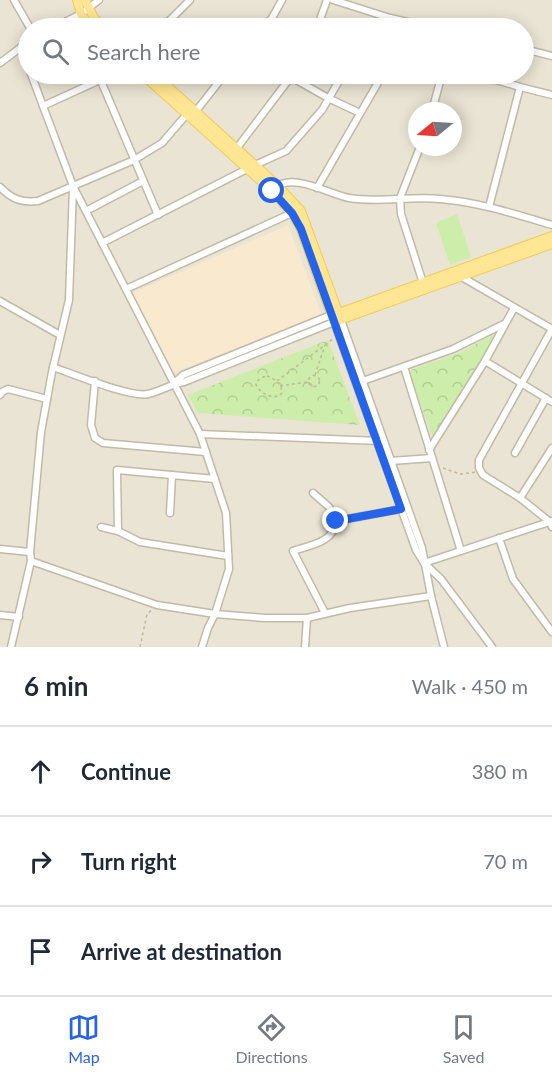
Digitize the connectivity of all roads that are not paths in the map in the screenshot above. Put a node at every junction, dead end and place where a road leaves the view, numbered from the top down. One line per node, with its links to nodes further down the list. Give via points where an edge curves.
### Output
1 (14, 0): 11 (street)
2 (77, 0): 10 (main road)
3 (85, 0): 10 (main road)
4 (99, 0): 10 (street)
5 (190, 0): 15 (street)
6 (282, 0): 16 (street)
7 (327, 0): 17 (street)
8 (333, 0): 9 (street)
9 (350, 3): 18 (street)
10 (84, 12): 12 (street); 13 (main road); 14 (main road)
11 (24, 18)
12 (72, 18)
13 (87, 18)
14 (94, 18)
15 (172, 18)
16 (270, 18)
17 (321, 18)
18 (390, 18)
19 (18, 49): 22 (street)
20 (534, 52): 21 (street)
21 (552, 56)
22 (0, 63)
23 (35, 84): 39 (street)
24 (94, 84): 39 (street)
25 (102, 84): 44 (street)
26 (154, 84): 41 (main road)
27 (164, 84): 41 (main road)
28 (217, 84): 41 (street)
29 (285, 84): 42 (street)
30 (306, 84): 37 (street)
31 (337, 84): 37 (street)
32 (377, 84): 40 (street)
33 (439, 84): 38 (street)
34 (510, 84): 35 (street)
35 (520, 87): 36 (street); 52 (street)
36 (552, 95)
37 (328, 98): 40 (street); 45 (street, via 286,151)
38 (434, 102)
39 (43, 106): 47 (street)
40 (360, 113): 50 (street)
41 (192, 114): 42 (main road); 44 (street, via 162,143); 45 (main road)
42 (237, 148): 45 (main road)
43 (416, 156): 51 (street)
44 (134, 160): 46 (street); 47 (street)
45 (252, 167): 49 (main road); 55 (street)
46 (143, 181): 53 (street); 55 (street)
47 (73, 186): 48 (street, via 38,201 24,202 11,198); 53 (street); 67 (street, via 69,300)
48 (0, 187)
49 (275, 188): 50 (street, via 288,182); 54 (main road); 65 (main road, via 292,200 304,218)
50 (317, 188): 51 (street, via 368,200)
51 (400, 198): 52 (street, via 440,199); 61 (street, via 401,214)
52 (489, 207): 56 (street)
53 (86, 211): 58 (street)
54 (292, 213): 62 (street); 65 (main road)
55 (158, 215): 58 (street)
56 (552, 225)
57 (552, 236): 60 (main road)
58 (102, 243): 62 (street)
59 (552, 244): 60 (main road)
60 (458, 274): 61 (main road); 64 (street); 65 (main road)
61 (423, 283): 65 (main road)
62 (126, 289): 74 (street)
63 (0, 301): 67 (street)
64 (514, 308): 66 (street); 73 (street, via 552,329)
65 (336, 317): 72 (street); 72 (street, via 338,335); 74 (street)
66 (504, 324): 68 (street); 69 (street)
67 (60, 335): 70 (street)
68 (485, 361): 73 (street); 81 (street)
69 (404, 367): 72 (street); 81 (street)
70 (53, 368): 71 (street); 76 (street)
71 (94, 381): 74 (street, via 147,395); 82 (street, via 91,425 95,438 102,442)
72 (359, 382): 79 (street)
73 (521, 383): 77 (street); 89 (street, via 479,460 479,471 485,477)
74 (173, 384): 78 (street)
75 (0, 395): 76 (street, via 8,388)
76 (47, 399): 99 (street)
77 (549, 400): 83 (street)
78 (200, 434): 79 (street); 82 (street)
79 (380, 441): 85 (street); 90 (street)
80 (552, 448): 89 (street)
81 (429, 450): 84 (street)
82 (206, 452): 87 (street)
83 (515, 453)
84 (432, 458): 85 (street); 98 (street)
85 (391, 461): 102 (street)
86 (171, 475): 87 (street); 91 (street); 95 (street, via 117,470)
87 (215, 479): 100 (street, via 226,513)
88 (313, 493): 92 (street, via 329,507)
89 (520, 498): 93 (street)
90 (401, 509): 92 (street); 102 (street)
91 (170, 513)
92 (336, 521): 104 (street, via 327,538 293,551)
93 (551, 523): 96 (street)
94 (101, 527): 95 (street)
95 (118, 531): 100 (street, via 140,542)
96 (499, 538): 98 (street); 109 (street, via 513,579)
97 (0, 549): 99 (street)
98 (461, 550): 102 (street)
99 (30, 552): 101 (street)
100 (228, 556): 105 (street, via 229,569)
101 (31, 561): 105 (street, via 157,605); 107 (street)
102 (424, 563): 103 (street); 114 (street, via 441,579)
103 (431, 596): 104 (street); 113 (street)
104 (325, 613): 108 (street)
105 (215, 614): 108 (street); 111 (street)
106 (0, 615): 107 (street)
107 (19, 617): 110 (street)
108 (307, 618): 112 (street)
109 (552, 633)
110 (11, 647)
111 (202, 647)
112 (305, 647)
113 (444, 647)
114 (492, 647)

